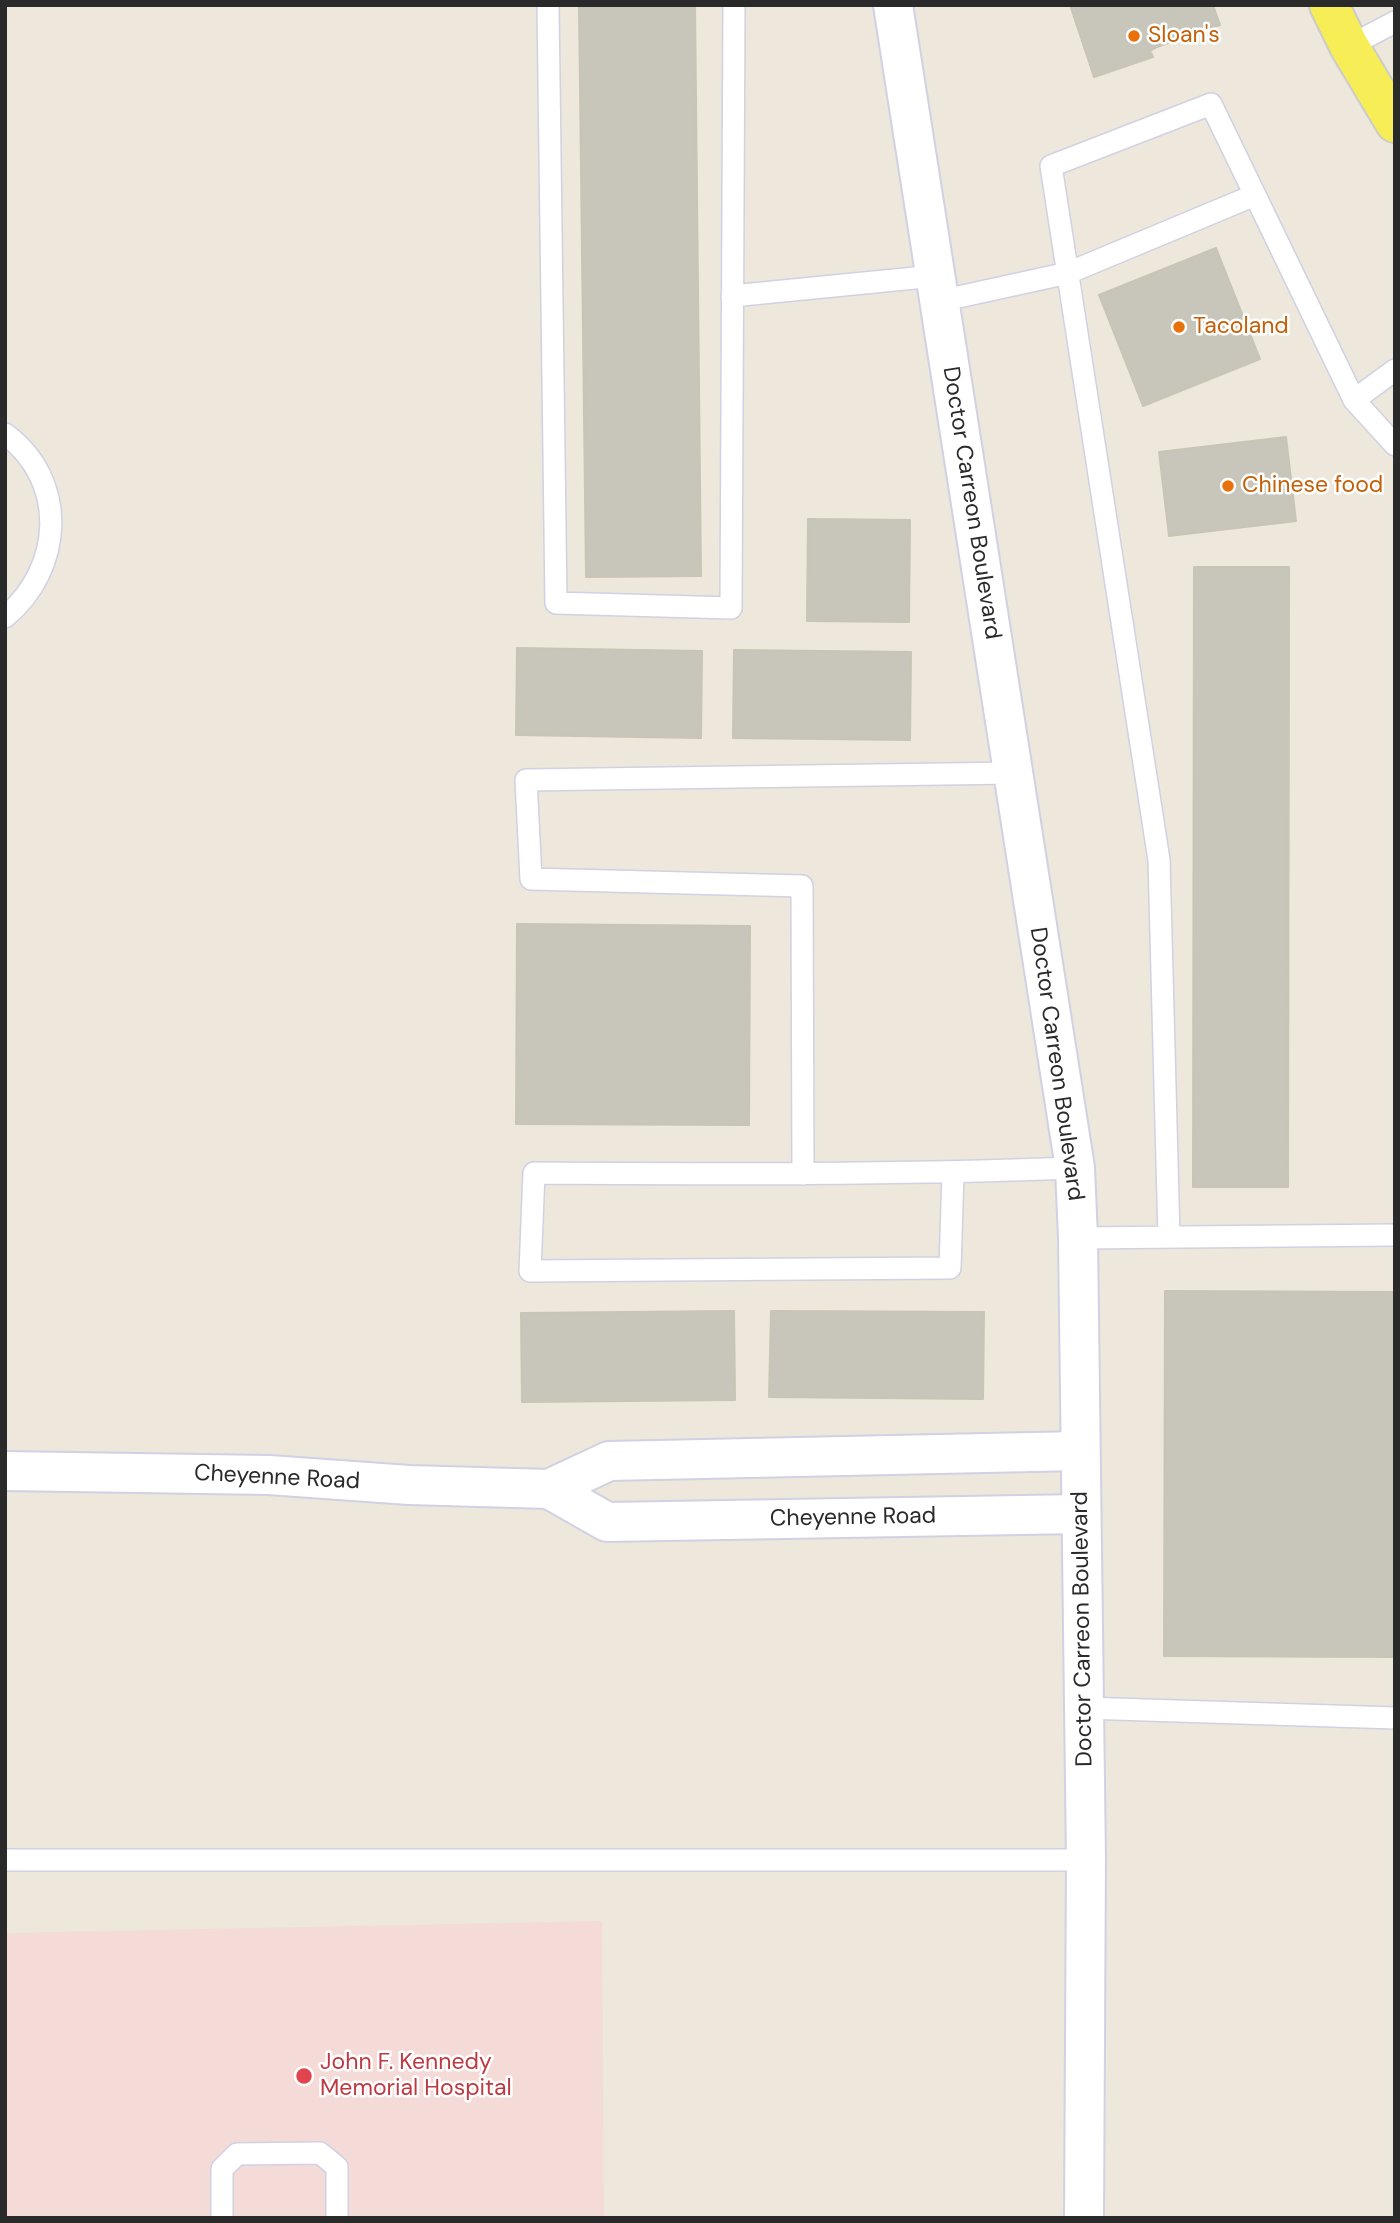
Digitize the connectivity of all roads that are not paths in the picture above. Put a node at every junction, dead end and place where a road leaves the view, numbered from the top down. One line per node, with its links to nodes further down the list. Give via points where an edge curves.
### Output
1 (548, 5): 11 (lane, via 556,603 731,608)
2 (734, 5): 11 (lane)
3 (893, 5): 10 (main road, Doctor Carreon Boulevard)
4 (1329, 5): 6 (main road)
5 (1395, 22): 6 (lane)
6 (1349, 46): 7 (main road)
7 (1395, 123)
8 (1255, 195): 9 (lane); 9 (lane, via 1211,104 1051,166); 13 (lane)
9 (1068, 272): 10 (lane); 22 (lane, via 1159,860)
10 (937, 289): 11 (lane); 17 (main road, Doctor Carreon Boulevard)
11 (732, 296)
12 (1395, 370): 13 (lane)
13 (1354, 400): 15 (lane)
14 (5, 434): 16 (lane, via 38,473 47,494 51,529 40,574)
15 (1395, 445)
16 (5, 617)
17 (1013, 773): 18 (main road, Doctor Carreon Boulevard); 20 (lane, via 526,779 531,879 802,886)
18 (1075, 1168): 19 (lane); 23 (main road, Doctor Carreon Boulevard)
19 (953, 1173): 20 (lane); 20 (lane, via 950,1268 530,1270 534,1173)
20 (803, 1174)
21 (1395, 1235): 22 (lane)
22 (1169, 1237): 23 (lane)
23 (1078, 1238): 24 (main road, Doctor Carreon Boulevard)
24 (1080, 1451): 26 (main road, Cheyenne Road, via 609,1461); 27 (main road, Doctor Carreon Boulevard)
25 (5, 1471): 26 (main road, Cheyenne Road, via 269,1475)
26 (549, 1489): 27 (main road, Cheyenne Road, via 607,1522)
27 (1082, 1514): 28 (main road, Doctor Carreon Boulevard)
28 (1084, 1708): 29 (lane); 31 (main road, Doctor Carreon Boulevard)
29 (1395, 1718)
30 (5, 1860): 31 (lane)
31 (1086, 1860): 34 (main road, Doctor Carreon Boulevard)
32 (222, 2218): 33 (lane, via 222,2169 237,2154 320,2153 337,2167)
33 (337, 2218)
34 (1084, 2218)

